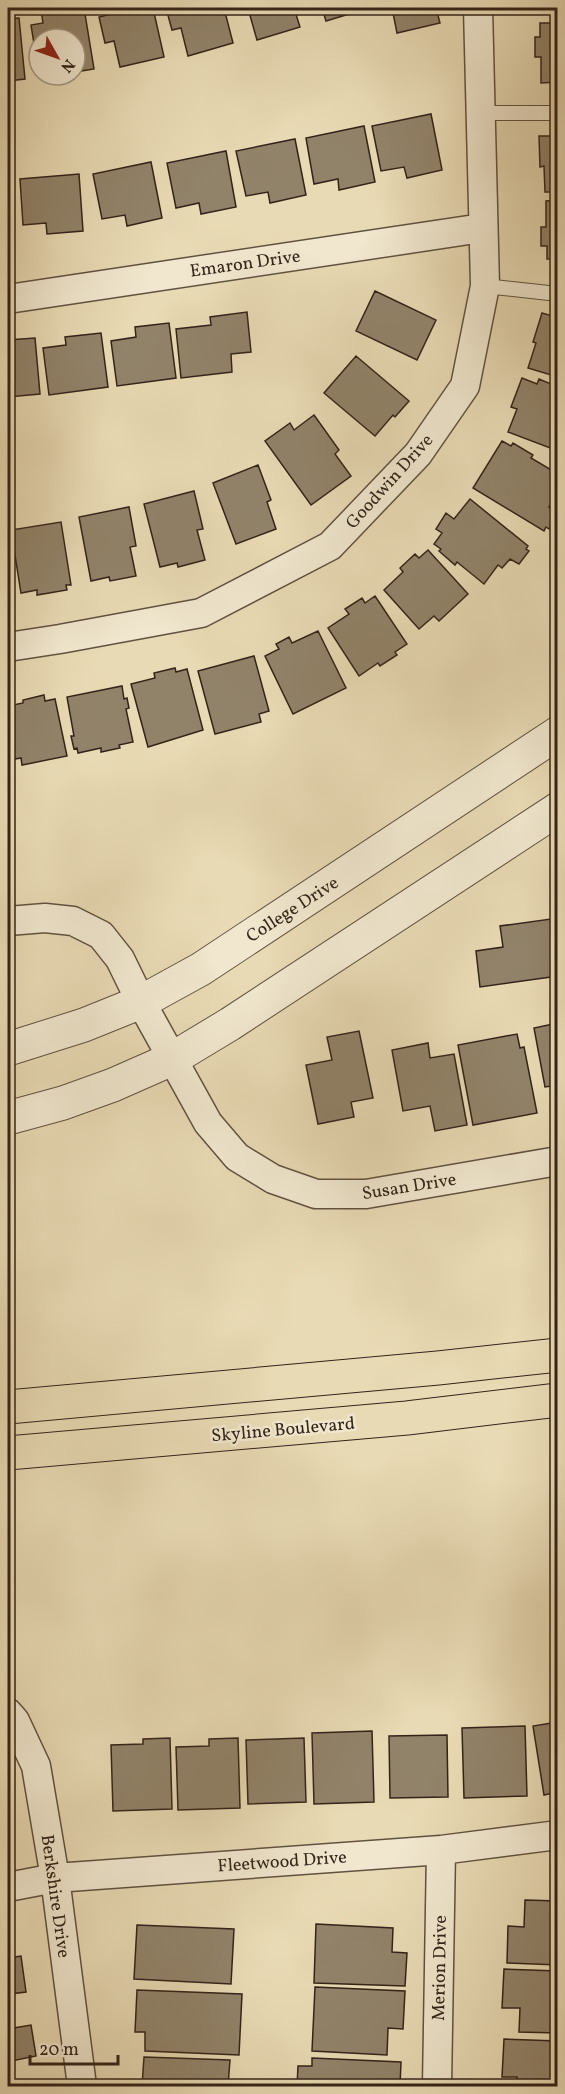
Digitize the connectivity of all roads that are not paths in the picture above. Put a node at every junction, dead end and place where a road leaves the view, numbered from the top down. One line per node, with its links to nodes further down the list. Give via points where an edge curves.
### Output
1 (478, 8): 2 (street, Goodwin Drive)
2 (480, 113): 3 (lane); 4 (street, Goodwin Drive)
3 (558, 113)
4 (482, 228): 5 (street, Goodwin Drive); 7 (street, Emaron Drive)
5 (485, 286): 6 (lane); 8 (street, Goodwin Drive, via 465,386 418,454 330,546 201,613)
6 (558, 294)
7 (8, 298)
8 (8, 647)
9 (558, 733): 12 (street, College Drive, via 221,956)
10 (558, 809): 13 (street, via 230,1024)
11 (8, 921): 12 (street, Susan Drive, via 73,921 101,935 120,958)
12 (141, 1002): 13 (street, Susan Drive); 14 (street, College Drive)
13 (165, 1046): 15 (street, via 113,1085); 16 (street, Susan Drive, via 208,1123 237,1157 273,1179 316,1194 366,1194)
14 (8, 1049)
15 (8, 1118)
16 (558, 1161)
17 (558, 1355): 19 (main road)
18 (558, 1400): 20 (main road, Skyline Boulevard, via 407,1418)
19 (8, 1407)
20 (8, 1453)
21 (8, 1713): 24 (street, Berkshire Drive, via 36,1766)
22 (558, 1835): 23 (street, Fleetwood Drive)
23 (441, 1850): 24 (street, Fleetwood Drive); 27 (street, Merion Drive)
24 (55, 1878): 25 (street, Fleetwood Drive); 26 (street, Berkshire Drive)
25 (8, 1887)
26 (82, 2086)
27 (437, 2086)

